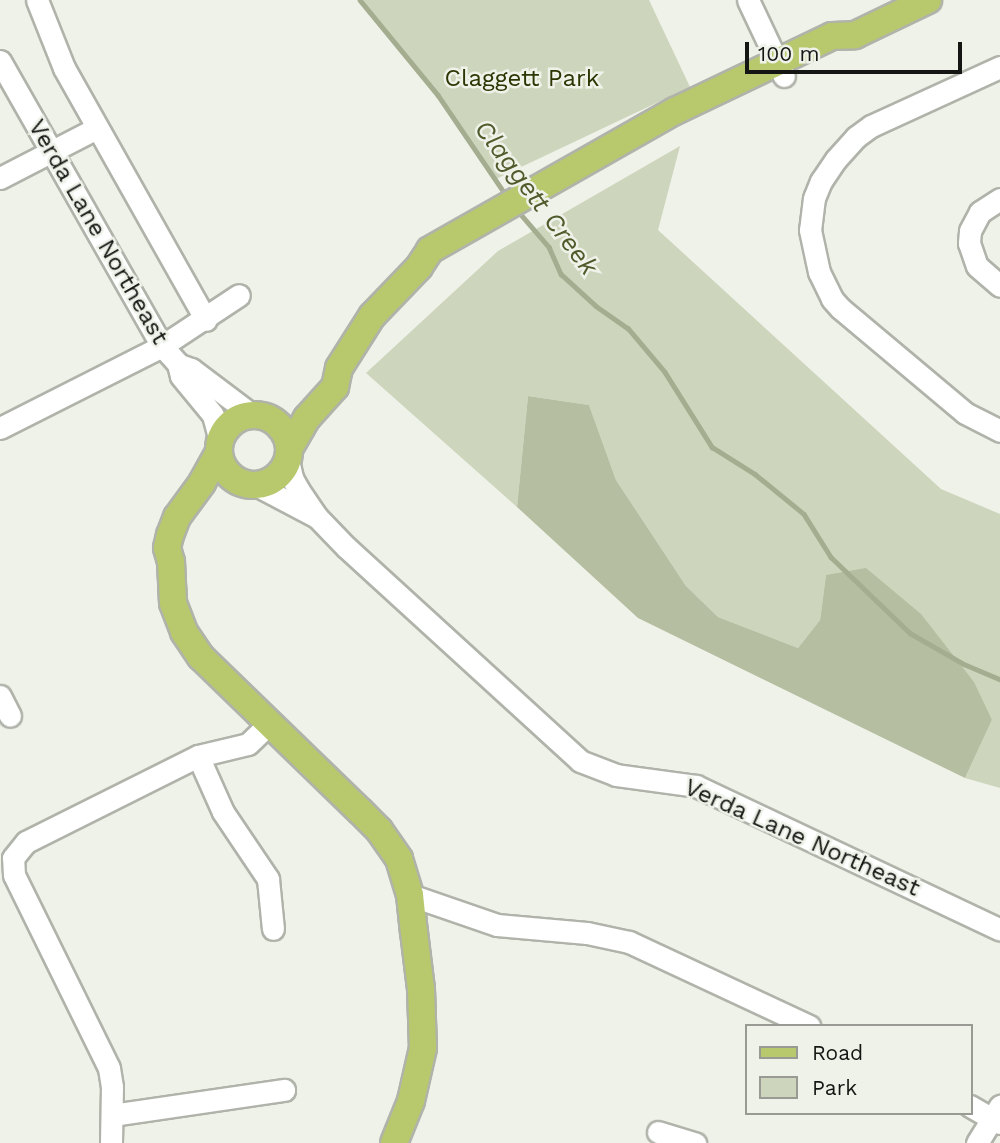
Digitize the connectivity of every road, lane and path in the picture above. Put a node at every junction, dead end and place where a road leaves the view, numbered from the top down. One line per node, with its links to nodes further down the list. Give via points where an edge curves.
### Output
1 (37, 0): 7 (street, via 64,68)
2 (748, 0): 6 (street)
3 (928, 0): 6 (main road, via 855,35 844,49)
4 (0, 61): 8 (street, Verda Lane Northeast)
5 (1000, 67): 19 (street, via 856,137 821,181 810,230 819,272 840,308 965,413)
6 (781, 69): 16 (main road, via 675,111 538,196 462,239 430,250 372,316)
7 (97, 128): 8 (street); 13 (street)
8 (52, 153): 9 (street); 14 (street, Verda Lane Northeast)
9 (0, 178)
10 (1000, 199): 11 (street, via 980,212 969,243 977,266)
11 (1000, 286)
12 (239, 295): 13 (street)
13 (206, 320): 14 (street)
14 (162, 346): 15 (street, Verda Lane Northeast); 18 (street)
15 (178, 364): 17 (street, Verda Lane Northeast); 20 (street, Verda Lane Northeast, via 181,376 213,415)
16 (339, 368): 17 (main road, via 295,406 278,414); 21 (main road, via 335,387 307,418)
17 (258, 415): 20 (main road, via 232,422); 21 (main road, via 281,428)
18 (0, 428)
19 (1000, 431)
20 (219, 446): 22 (main road, via 227,472); 24 (main road, via 202,483 177,517 167,548)
21 (288, 454): 22 (main road, via 276,477); 23 (street, Verda Lane Northeast, via 292,478)
22 (250, 484): 23 (street, Verda Lane Northeast); 24 (main road, via 225,488 207,503)
23 (317, 517): 31 (street, Verda Lane Northeast, via 580,761 616,775 696,786)
24 (171, 562): 27 (main road, via 171,593 184,632 201,657)
25 (0, 696): 26 (street)
26 (10, 716)
27 (269, 724): 28 (street, via 248,744); 29 (main road, via 379,830 399,859)
28 (198, 756): 30 (street, via 223,812 268,879); 35 (street, via 26,842 13,858 15,875 102,1051 112,1087)
29 (410, 895): 32 (street, via 497,925 587,933 629,942); 39 (main road, via 423,1048 411,1101)
30 (273, 929)
31 (1000, 930)
32 (805, 1024)
33 (284, 1090): 35 (street)
34 (972, 1107): 36 (street)
35 (112, 1115): 38 (street)
36 (997, 1116): 41 (street)
37 (658, 1132): 40 (street)
38 (111, 1143)
39 (394, 1143)
40 (695, 1143)
41 (977, 1143)

